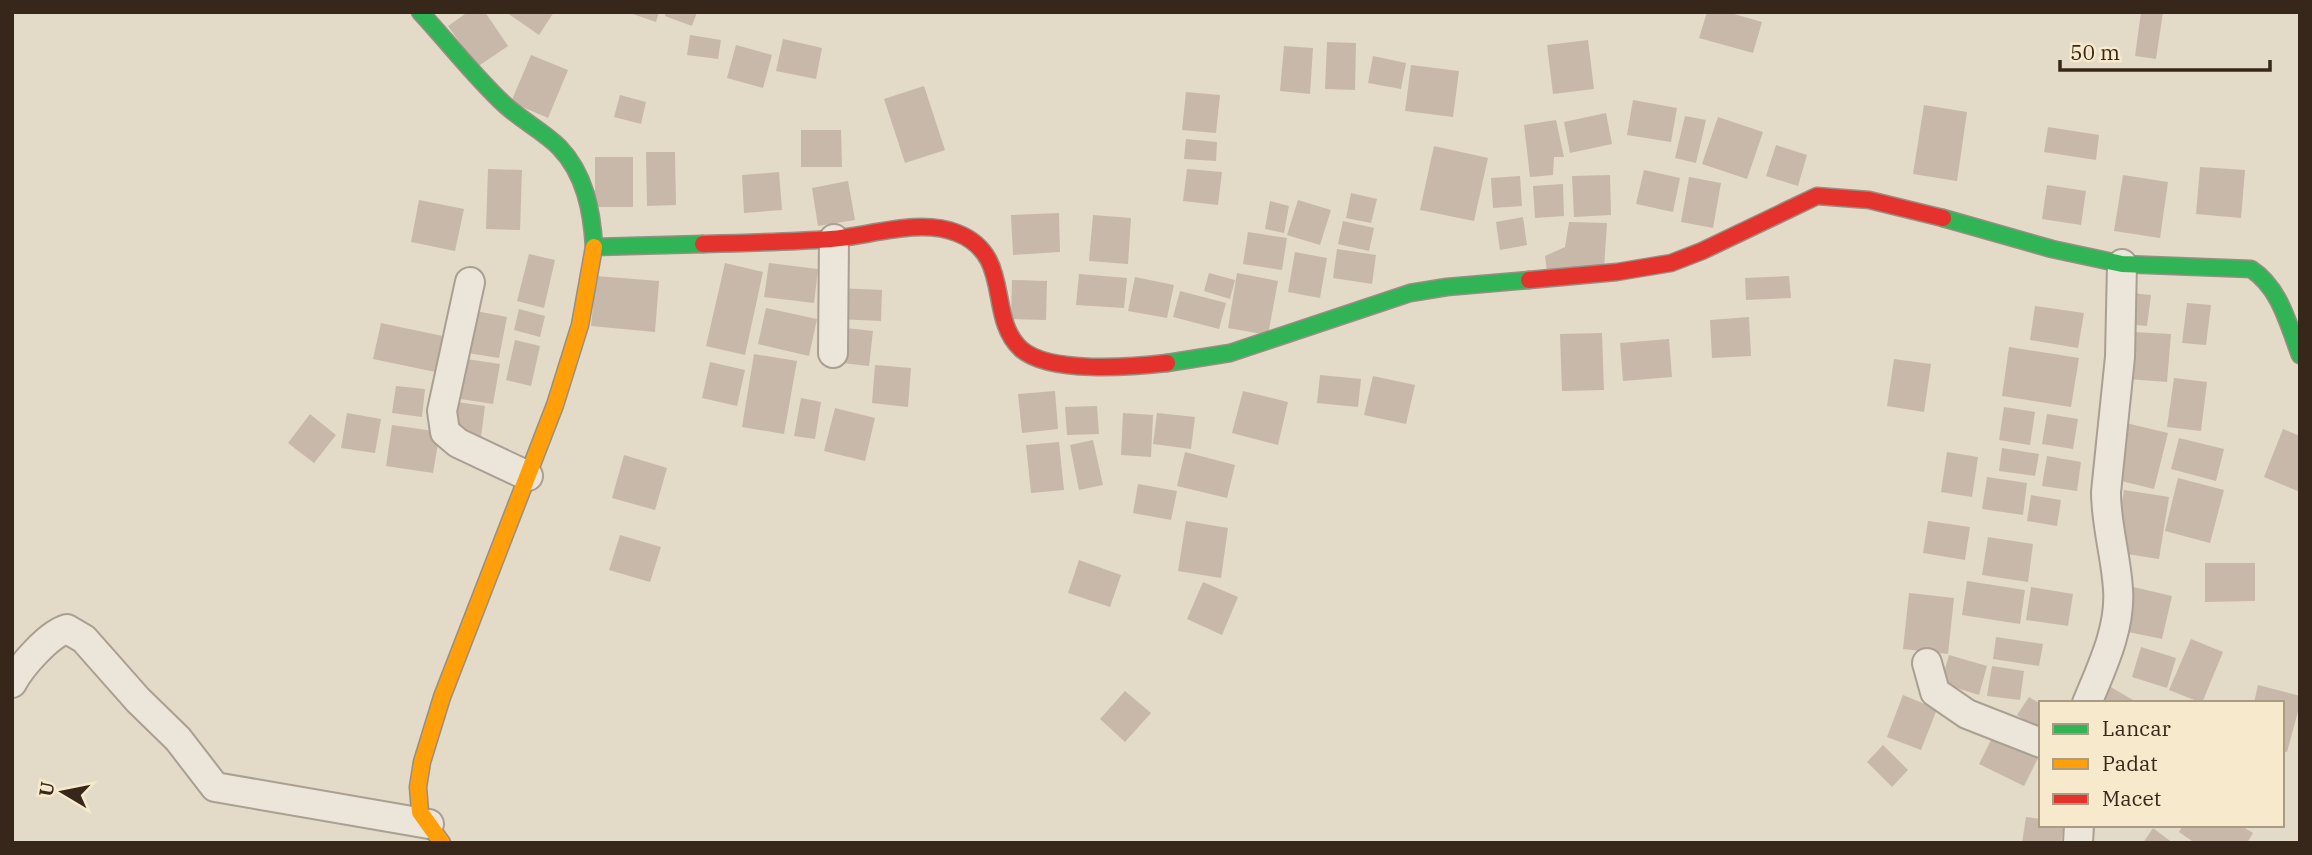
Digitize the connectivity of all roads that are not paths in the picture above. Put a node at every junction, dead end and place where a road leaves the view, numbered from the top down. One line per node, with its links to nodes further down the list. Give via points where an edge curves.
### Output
1 (420, 12): 3 (street, via 504,104 559,147 571,163 587,197)
2 (834, 239): 3 (street); 4 (street, via 923,229 965,235 976,241 991,264 1010,331 1023,351 1056,365 1102,366 1230,353 1410,293 1447,286 1588,276 1671,263 1816,196 1913,209); 6 (street)
3 (594, 247): 8 (street, via 580,325)
4 (2122, 264): 7 (street, via 2257,272 2272,285); 11 (street, via 2120,357 2106,492 2119,592 2114,633)
5 (470, 282): 8 (street, via 442,411 445,432 458,443)
6 (833, 353)
7 (2300, 355)
8 (528, 476): 13 (street, via 442,697 422,762 418,802)
9 (1927, 663): 12 (street, via 1935,692 1967,714)
10 (12, 683): 13 (street, via 25,663 57,634 70,630 85,639 178,739 215,787)
11 (2088, 701)
12 (2039, 742)
13 (436, 834)

